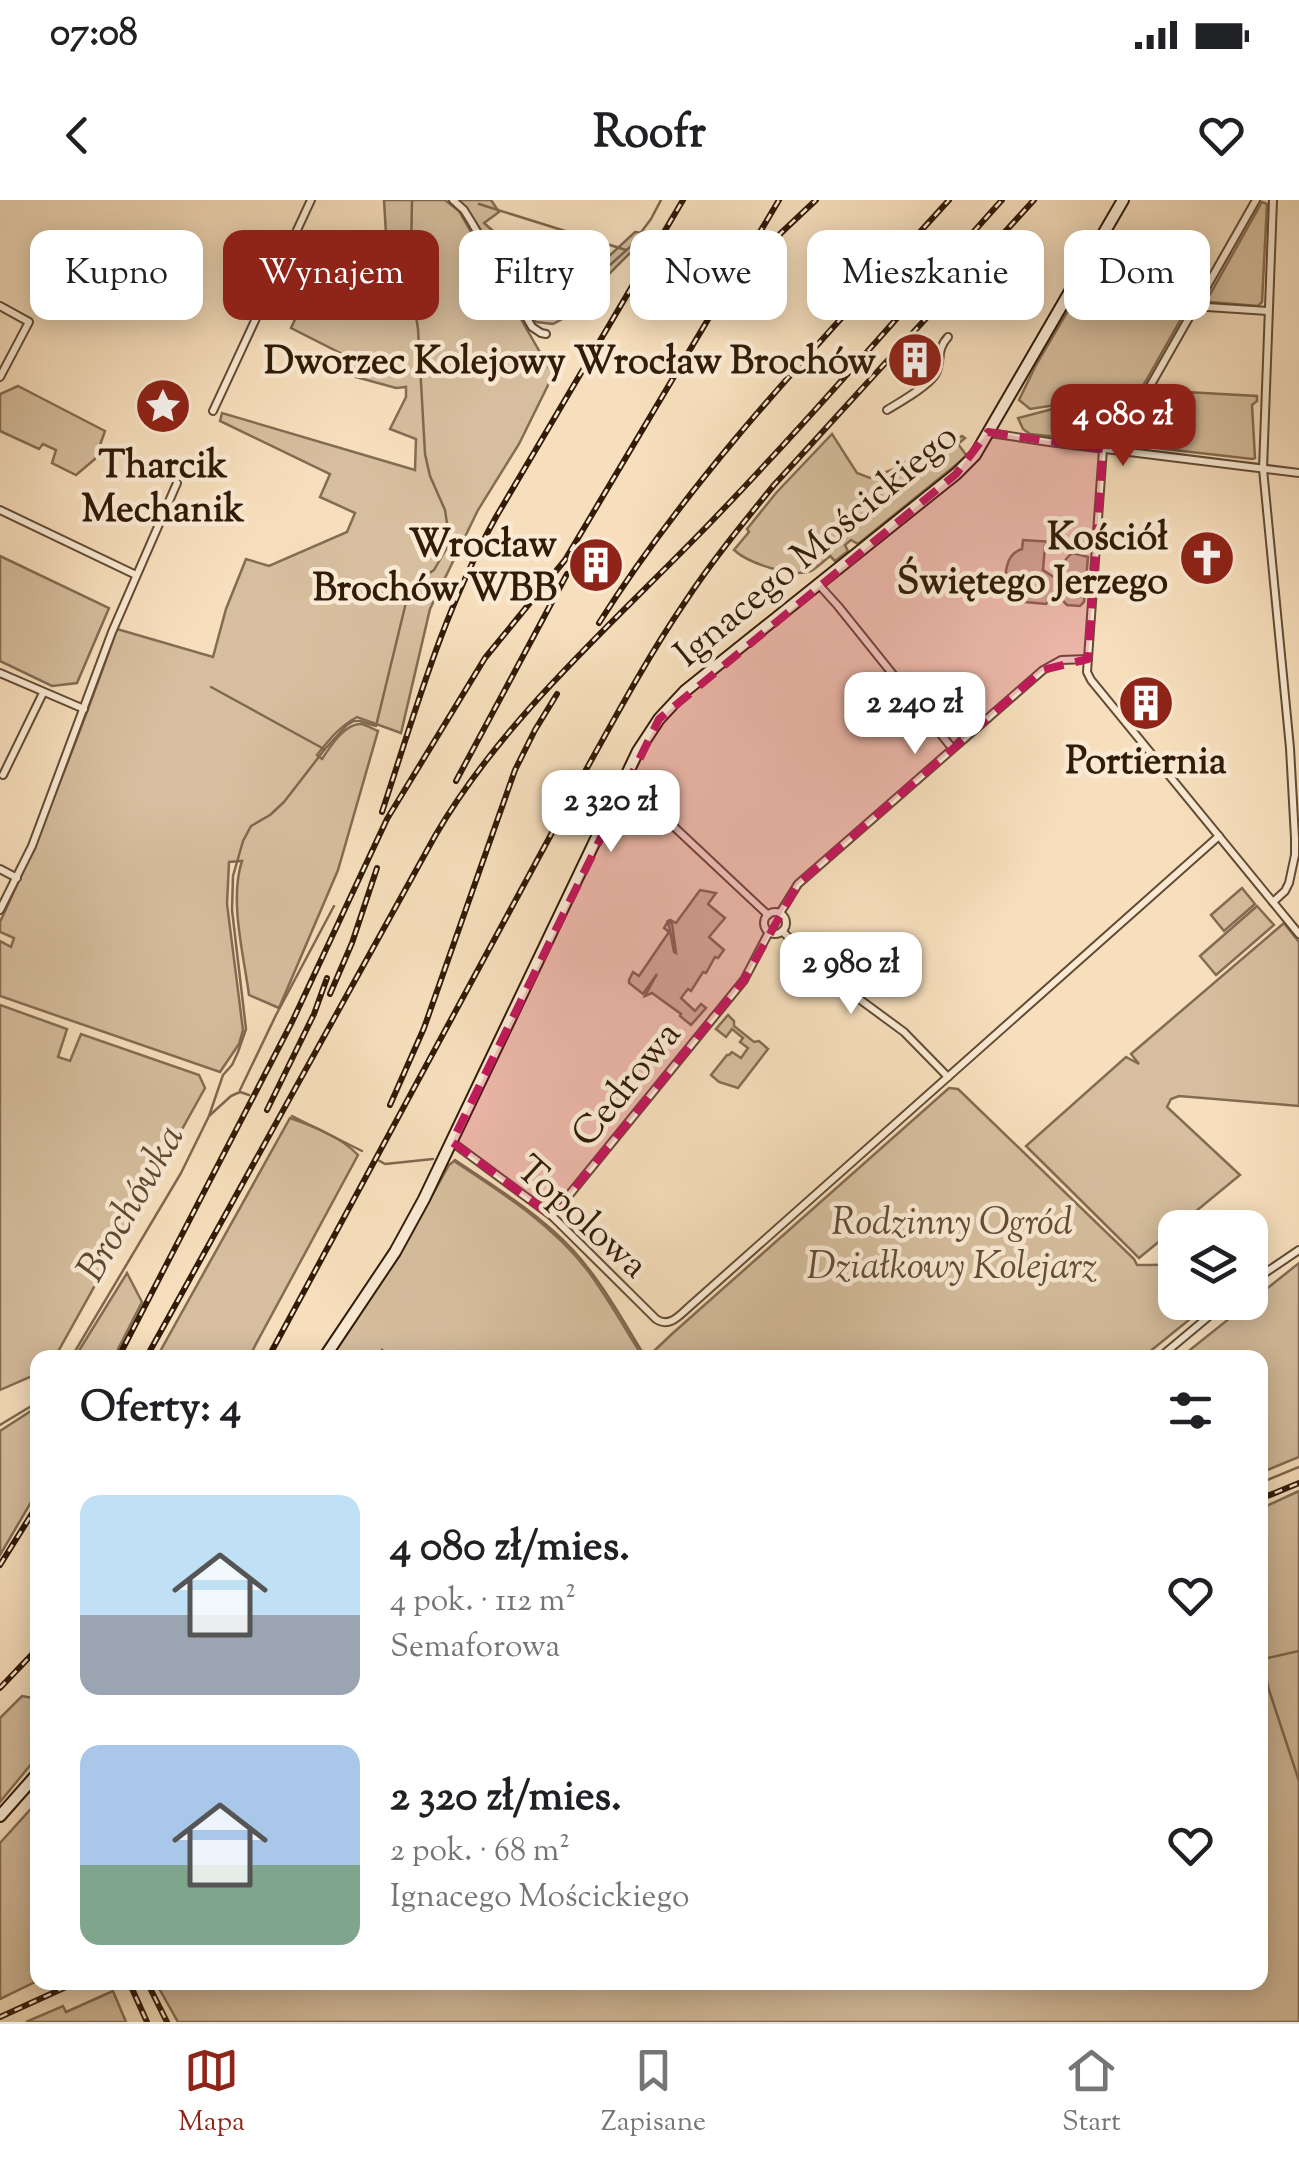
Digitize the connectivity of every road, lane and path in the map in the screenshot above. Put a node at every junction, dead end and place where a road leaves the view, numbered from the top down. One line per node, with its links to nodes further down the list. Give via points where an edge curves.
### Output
1 (311, 200): 16 (street)
2 (452, 200): 13 (street, via 532,327)
3 (1124, 200): 6 (street, Ignacego Mościckiego)
4 (1256, 200): 7 (street)
5 (1273, 200): 11 (street)
6 (1105, 230)
7 (1210, 280)
8 (1064, 300): 18 (street, Ignacego Mościckiego)
9 (0, 306): 15 (street, via 29,322)
10 (1210, 307): 11 (street)
11 (1268, 312): 21 (street)
12 (1187, 320): 20 (street, via 1135,416)
13 (546, 334)
14 (948, 337): 17 (street, via 932,380)
15 (0, 377)
16 (214, 410)
17 (887, 410)
18 (988, 432): 19 (street); 26 (street, Ignacego Mościckiego, via 956,474)
19 (1103, 448): 20 (street); 27 (street)
20 (1126, 451): 21 (street)
21 (1263, 469): 22 (street); 31 (street)
22 (1299, 473)
23 (177, 483): 25 (street)
24 (0, 510): 25 (street)
25 (136, 575): 30 (street)
26 (818, 584): 32 (street); 34 (street, Ignacego Mościckiego, via 685,692 659,719)
27 (1088, 659): 32 (street, via 1052,664); 35 (street, via 1091,680)
28 (0, 673): 29 (street)
29 (43, 693): 30 (street); 33 (street)
30 (84, 709): 37 (street)
31 (1294, 747): 38 (street, via 1294,855 1286,891)
32 (952, 748): 40 (street, via 798,884)
33 (3, 775)
34 (622, 785): 41 (street); 46 (street, Ignacego Mościckiego)
35 (1218, 836): 38 (street); 45 (street)
36 (0, 869): 37 (street)
37 (17, 878): 39 (street)
38 (1274, 902): 44 (street)
39 (0, 910)
40 (780, 913): 41 (street); 42 (street)
41 (768, 914): 43 (street, via 764,926)
42 (782, 931): 43 (street); 45 (street)
43 (770, 932): 47 (street, Cedrowa, via 744,980)
44 (1299, 934)
45 (948, 1077): 47 (street, Topolowa, via 666,1323)
46 (452, 1142): 47 (street, Topolowa); 51 (street, Ignacego Mościckiego, via 394,1252)
47 (552, 1216)
48 (1299, 1250): 49 (street)
49 (1268, 1271)
50 (1205, 1320): 52 (street)
51 (329, 1350)
52 (1169, 1350)
53 (30, 1782): 54 (street)
54 (0, 1816)

